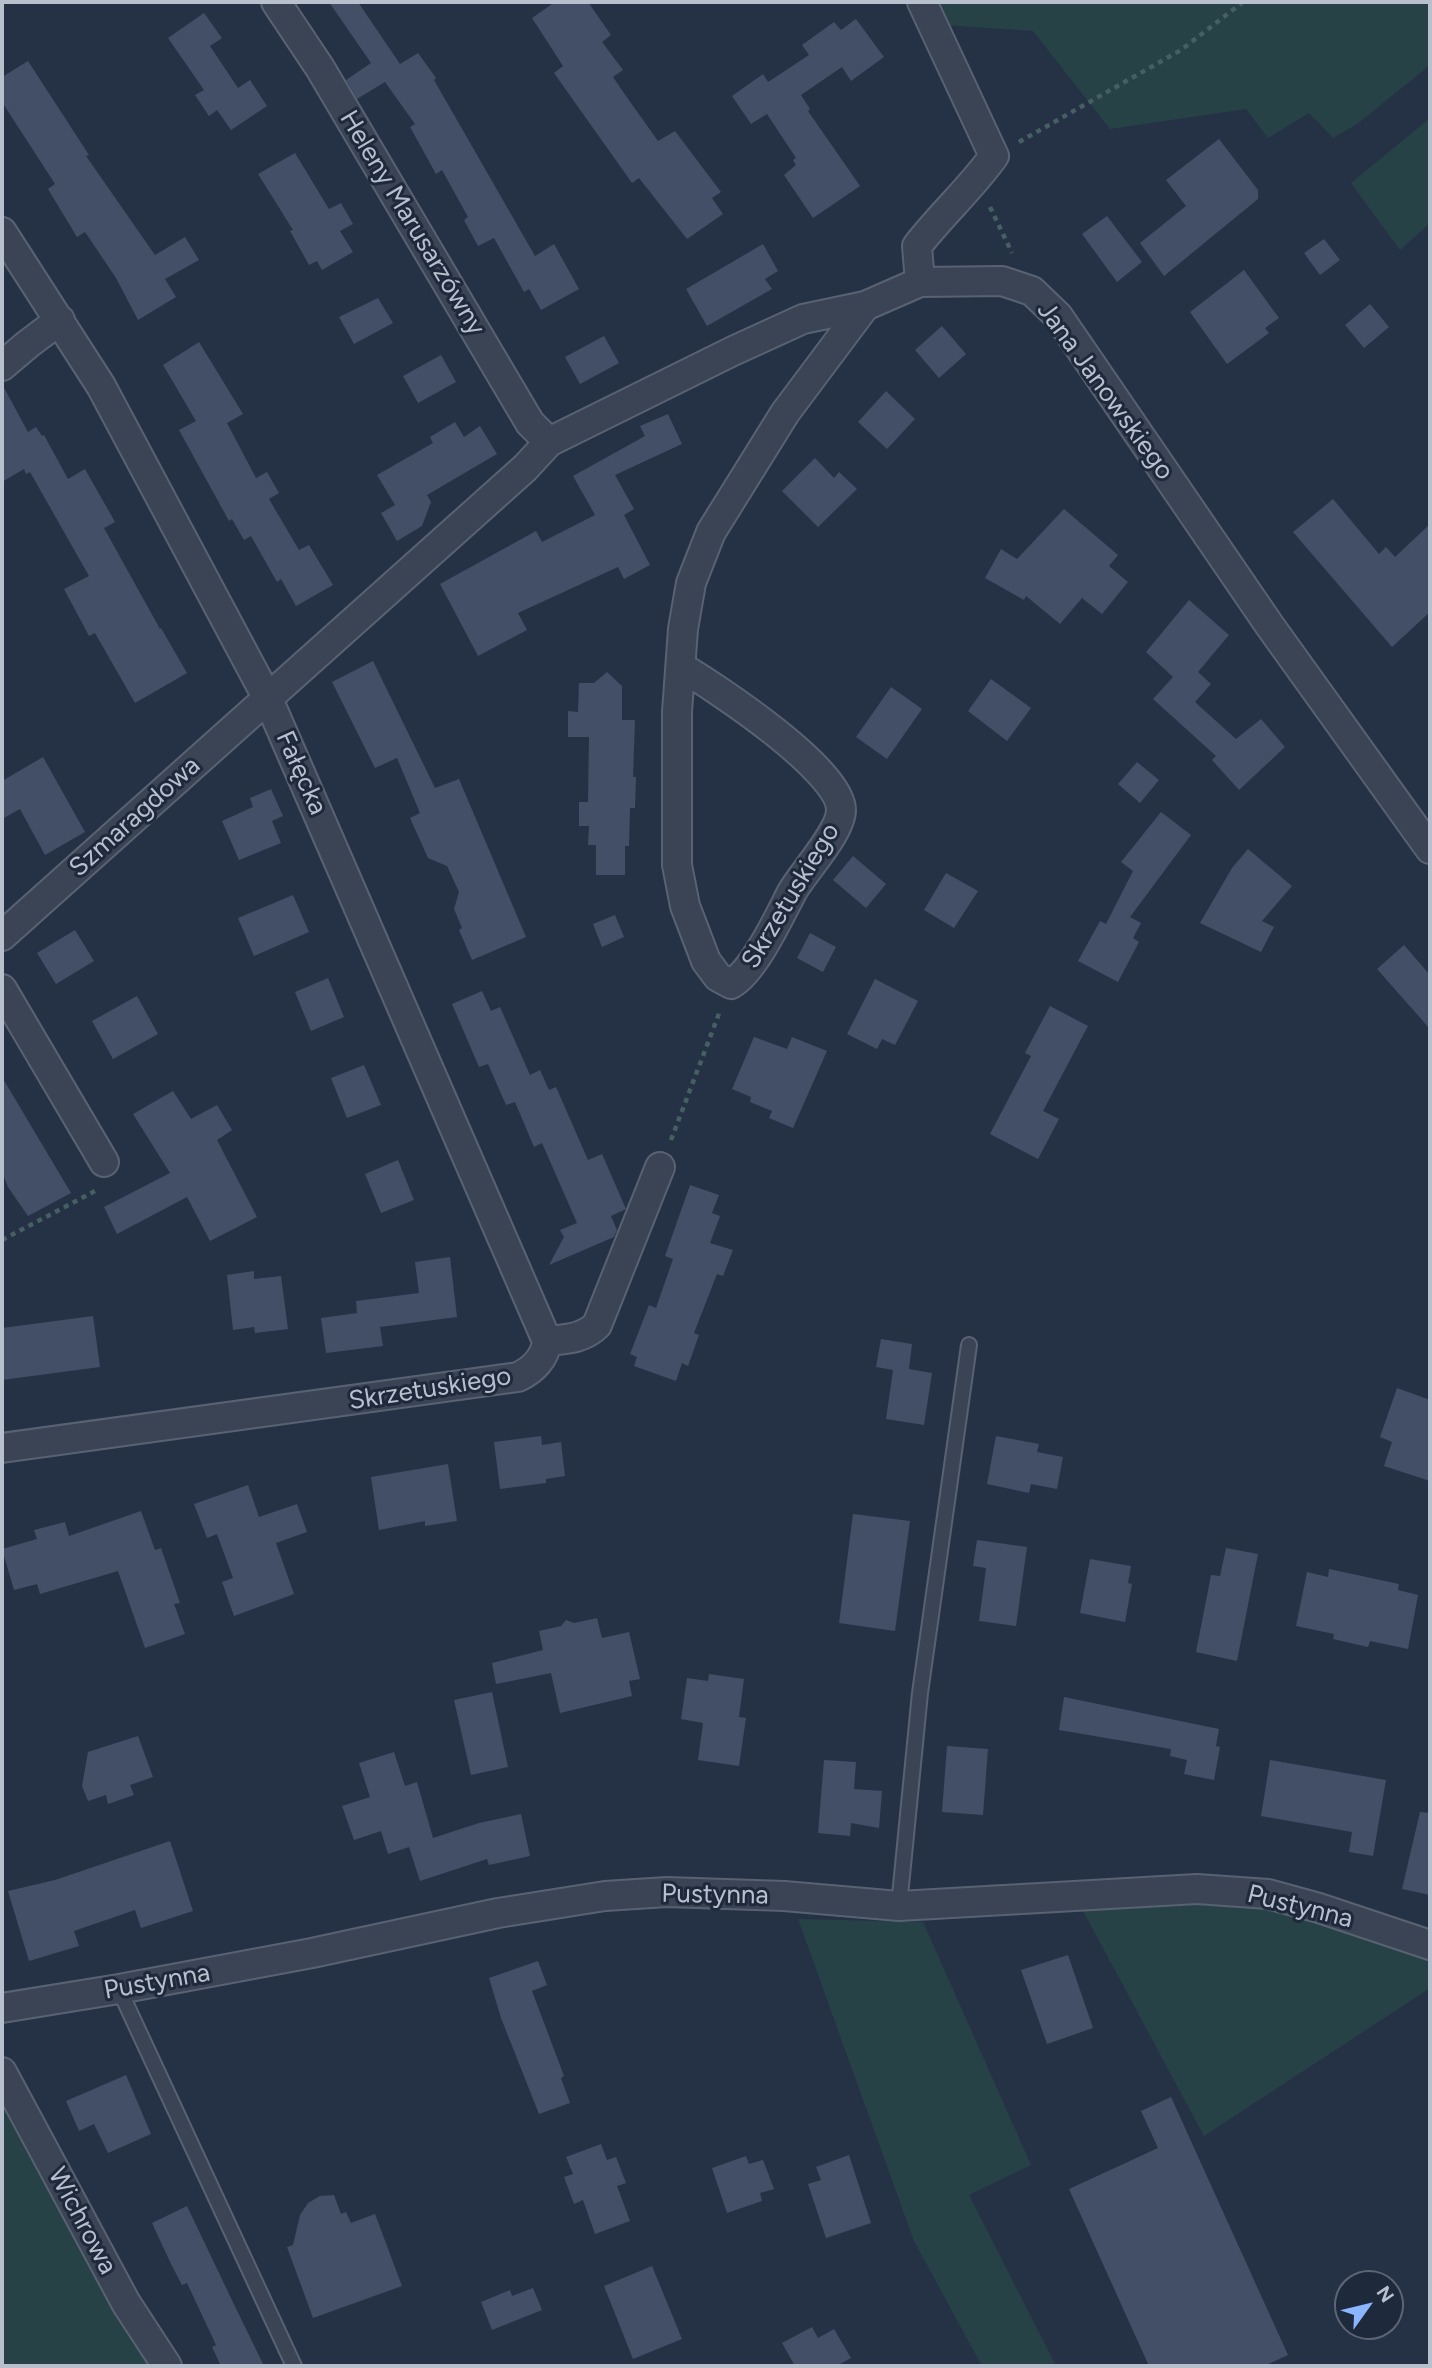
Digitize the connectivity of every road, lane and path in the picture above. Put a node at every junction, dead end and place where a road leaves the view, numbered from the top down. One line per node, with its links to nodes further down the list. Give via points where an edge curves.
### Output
1 (276, 2): 11 (street, Heleny Marusarzówny, via 320,68 530,423)
2 (922, 2): 4 (street)
3 (1243, 2): 4 (path, via 1181,50)
4 (986, 167): 6 (street, via 917,246); 7 (path, via 1001,234)
5 (2, 232): 9 (street, Fałęcka)
6 (920, 282): 7 (street, Jana Janowskiego, via 1002,281); 8 (street)
7 (1032, 291): 14 (street, Jana Janowskiego, via 1058,316 1262,615)
8 (865, 306): 11 (street, via 803,319); 12 (street, Skrzetuskiego, via 785,413 711,532 691,583)
9 (60, 320): 10 (street); 13 (street, Fałęcka, via 101,386)
10 (2, 366)
11 (549, 442): 13 (street)
12 (681, 667): 16 (street, Skrzetuskiego, via 677,865 685,906 706,961 718,977); 16 (street, Skrzetuskiego, via 718,689 824,775 841,810 837,826 741,978)
13 (268, 699): 15 (street, Szmaragdowa); 21 (street, Fałęcka)
14 (1430, 849)
15 (2, 936)
16 (731, 984): 19 (path, Skrzetuskiego)
17 (2, 989): 18 (street)
18 (104, 1162): 20 (path, via 114,1180)
19 (660, 1167): 21 (street, via 597,1325 579,1337)
20 (2, 1240)
21 (547, 1341): 23 (street, Skrzetuskiego, via 538,1363 512,1380)
22 (969, 1345): 24 (lane, via 920,1693)
23 (2, 1448)
24 (899, 1906): 25 (street, Pustynna, via 1197,1889 1268,1894); 26 (street, Pustynna, via 667,1892 605,1896)
25 (1430, 1945)
26 (119, 1989): 27 (street, Pustynna); 30 (lane)
27 (2, 2007)
28 (2, 2072): 29 (street, Wichrowa, via 126,2303)
29 (167, 2366)
30 (294, 2366)

